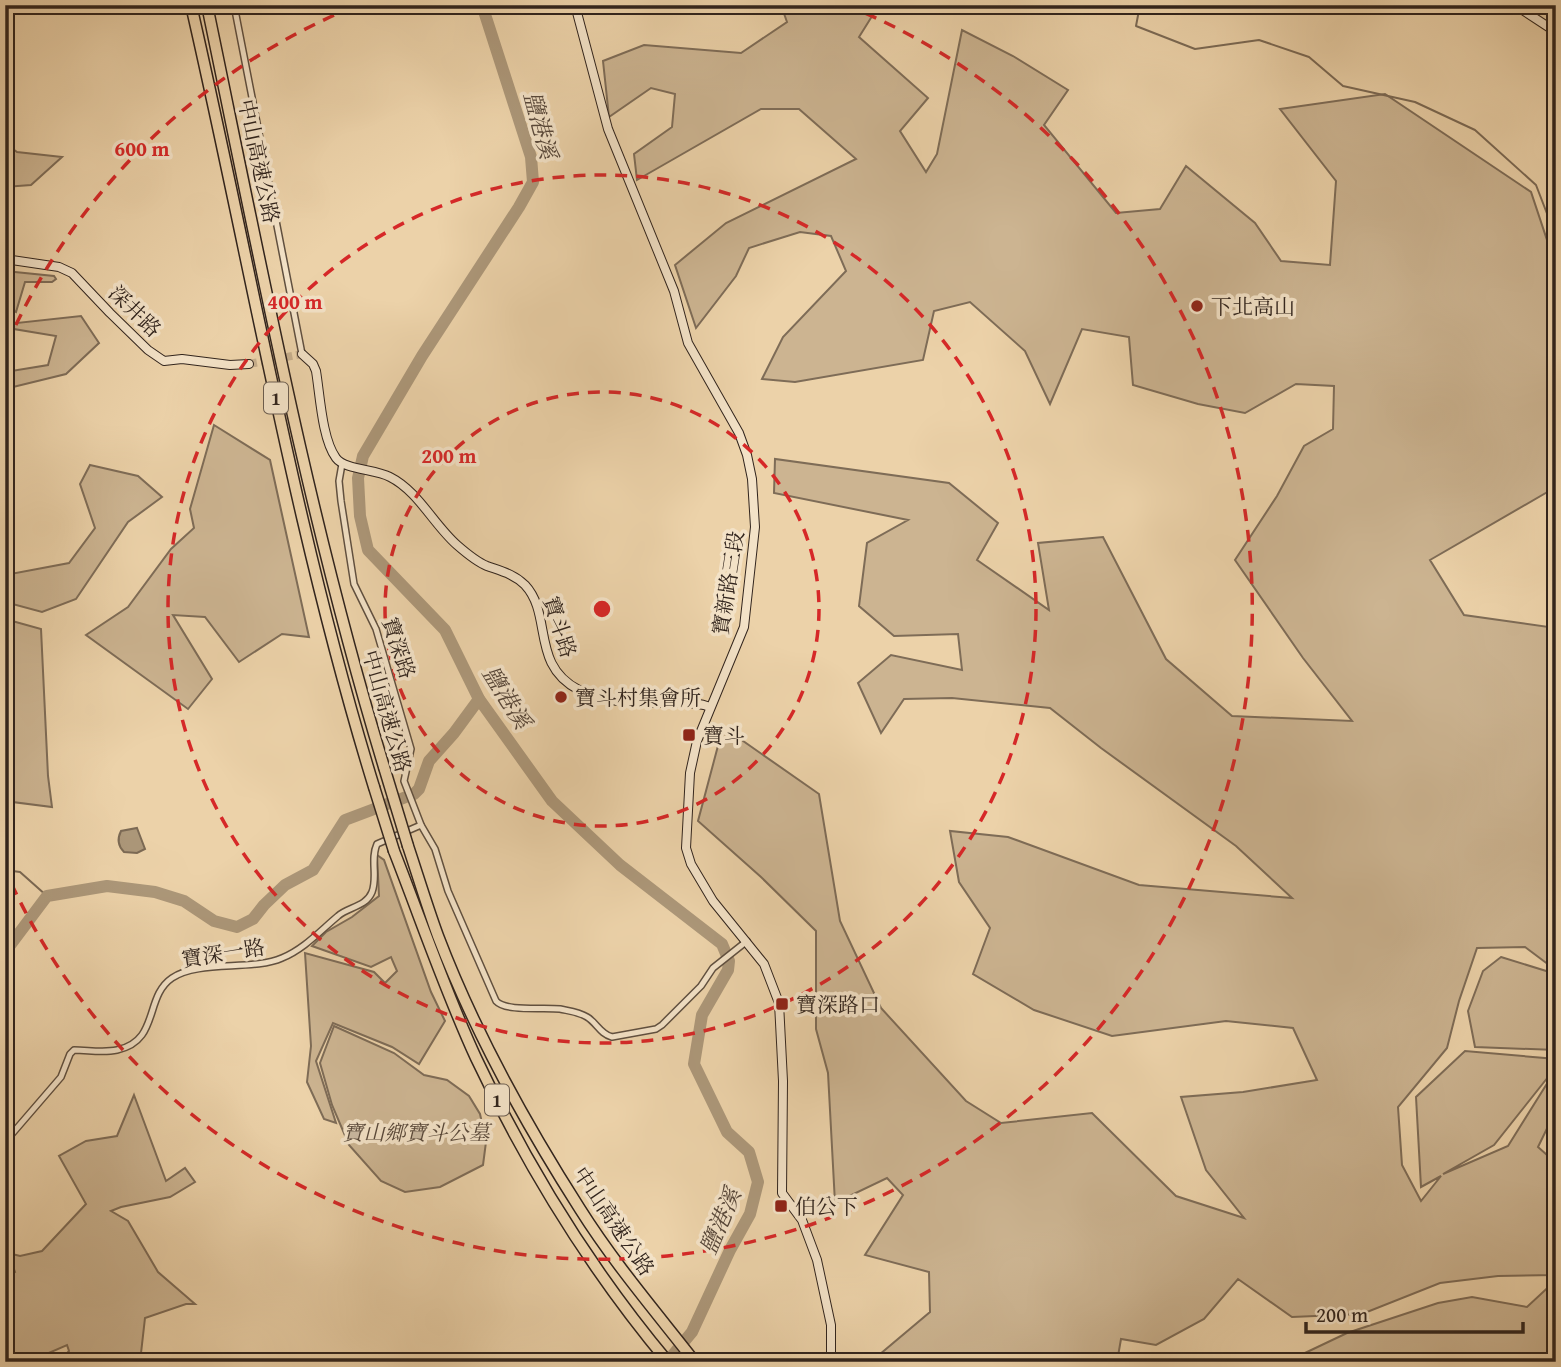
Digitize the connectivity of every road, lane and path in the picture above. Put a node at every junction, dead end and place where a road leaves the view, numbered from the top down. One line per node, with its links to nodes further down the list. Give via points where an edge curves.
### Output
1 (191, 5): 15 (highway, 中山高速公路 / 1, bridge, via 296,493 332,643 394,851 475,1056 517,1139 567,1223)
2 (207, 5): 16 (highway, 中山高速公路 / 1, bridge, via 291,410 352,663 439,937 482,1035 580,1210)
3 (234, 5): 8 (street, 寶深路)
4 (575, 5): 11 (street, 寶新路三段, via 608,129 674,291 688,342 739,433 752,479 755,527 744,627)
5 (1515, 5): 6 (street)
6 (1556, 32)
7 (5, 259): 9 (street, 深井路, via 72,273 164,361)
8 (302, 354): 10 (street, 寶深路, via 316,371 330,446)
9 (249, 364)
10 (342, 464): 11 (street, 寶斗路, via 374,470 398,481 456,544 526,587 548,656 571,685 614,700); 12 (street, 寶深路, via 339,481 354,584 376,628 411,748 404,781)
11 (710, 706): 13 (street, 寶新路三段, via 690,773 686,848 713,901)
12 (421, 825): 13 (street, 寶深路, via 499,1005 577,1013 612,1037 656,1029 701,986 713,968); 14 (street, 寶深一路, via 377,844 371,895 299,949 263,964 212,967 174,976 155,1002 144,1035 133,1044 104,1052 74,1050 61,1077)
13 (747, 941): 17 (street, 寶新路三段, via 769,974 779,1003 782,1193 803,1220 817,1259 831,1325)
14 (5, 1142)
15 (668, 1362)
16 (695, 1362)
17 (831, 1362)

